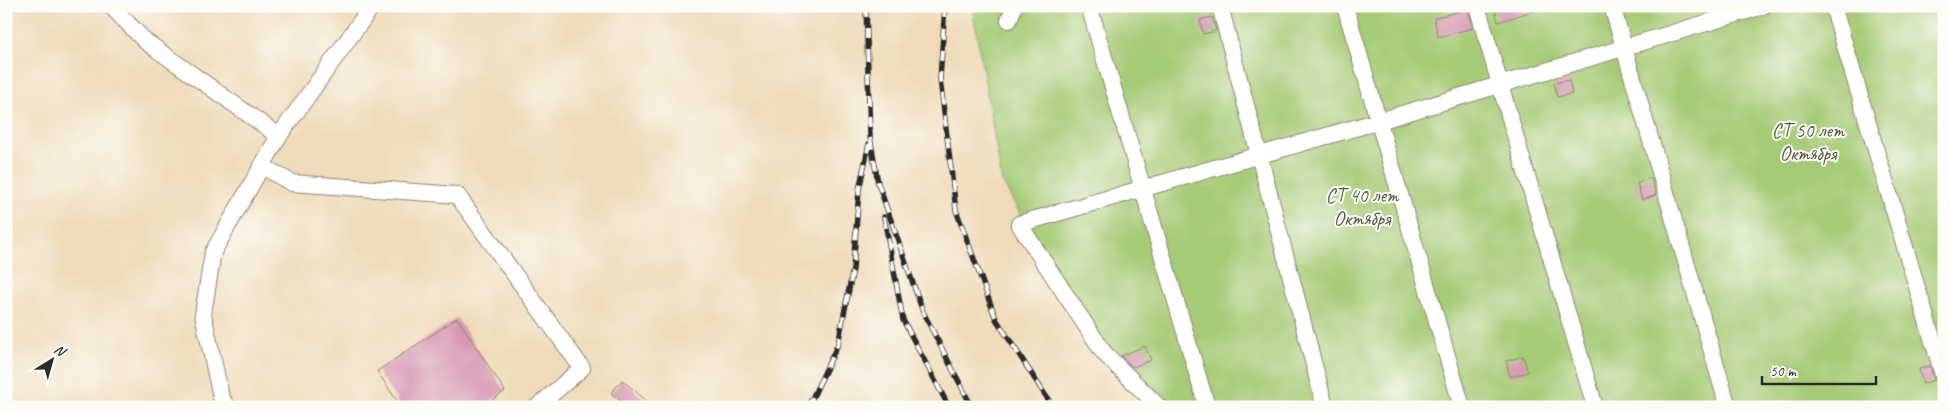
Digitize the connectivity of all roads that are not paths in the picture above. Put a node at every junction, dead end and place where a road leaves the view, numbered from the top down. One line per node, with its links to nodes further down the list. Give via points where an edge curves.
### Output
1 (111, 6): 13 (street, via 145,41)
2 (372, 6): 13 (street)
3 (1089, 6): 16 (street)
4 (1220, 6): 14 (street)
5 (1345, 6): 12 (street)
6 (1477, 6): 11 (street)
7 (1612, 6): 10 (street)
8 (1763, 6): 10 (street)
9 (1833, 6): 17 (street)
10 (1625, 47): 11 (street); 25 (street)
11 (1501, 84): 12 (street); 24 (street)
12 (1379, 121): 14 (street); 23 (street)
13 (279, 136): 15 (street)
14 (1260, 155): 16 (street); 22 (street)
15 (262, 166): 18 (street, via 213,252 203,314 221,397); 19 (street, via 292,183 457,195 582,368)
16 (1142, 189): 20 (street, via 1019,224 1104,352); 21 (street)
17 (1944, 378)
18 (227, 407)
19 (538, 407)
20 (1159, 407)
21 (1206, 407)
22 (1325, 407)
23 (1462, 407)
24 (1595, 407)
25 (1728, 407)

